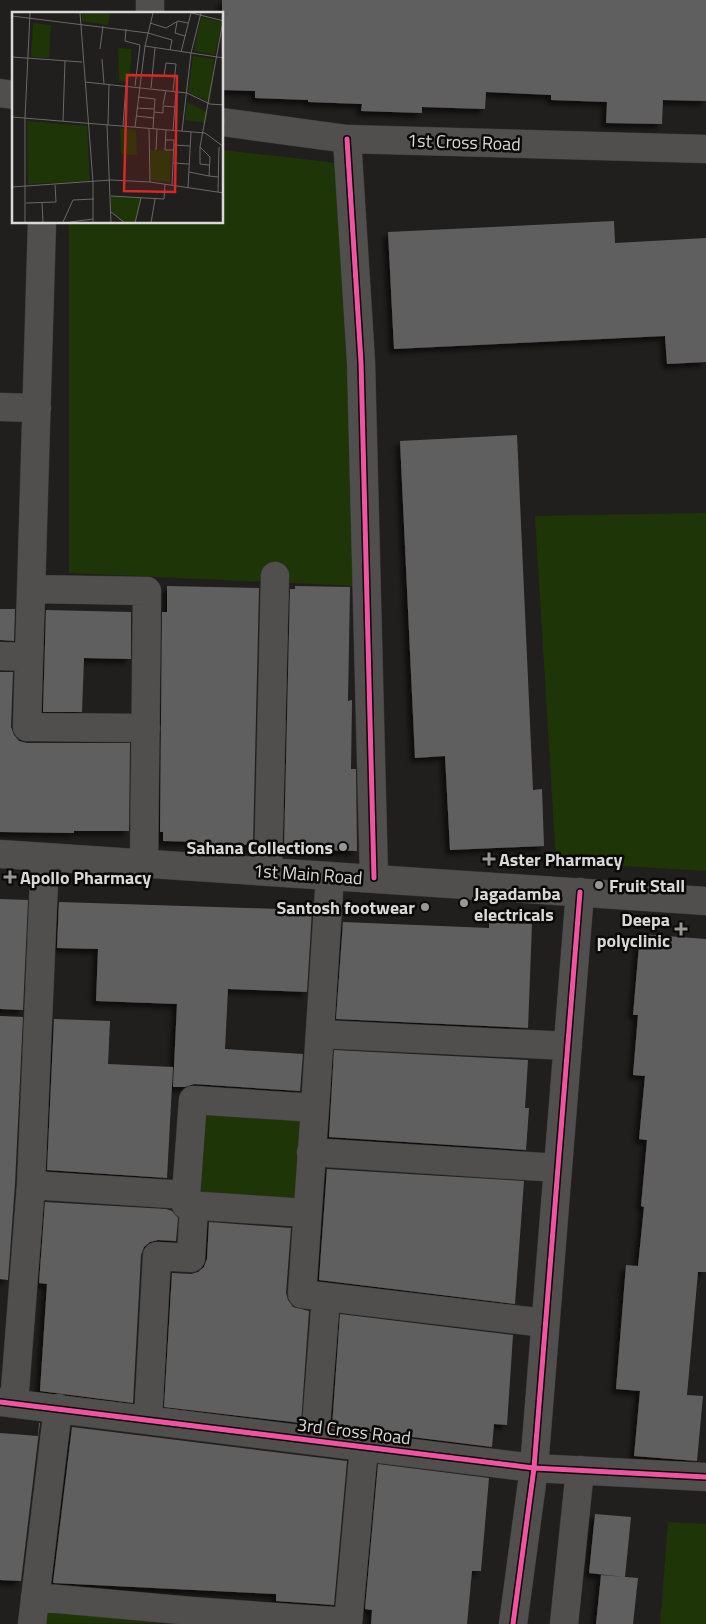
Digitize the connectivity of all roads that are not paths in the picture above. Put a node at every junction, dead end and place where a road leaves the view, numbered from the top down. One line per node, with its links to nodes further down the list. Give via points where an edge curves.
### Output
1 (224, 122): 2 (street, 1st Cross Road)
2 (347, 139): 3 (street, 1st Cross Road); 17 (street, via 361,362)
3 (706, 148)
4 (42, 224): 6 (street)
5 (0, 407): 6 (street)
6 (36, 408): 8 (street)
7 (275, 576): 15 (street)
8 (31, 589): 10 (street); 11 (street, via 148,591)
9 (0, 656): 10 (street)
10 (29, 657): 11 (street, via 28,727)
11 (146, 728): 14 (street)
12 (0, 854): 13 (street, 1st Main Road)
13 (45, 857): 14 (street, 1st Main Road); 25 (street)
14 (144, 863): 15 (street, 1st Main Road)
15 (268, 872): 16 (street, 1st Main Road)
16 (330, 876): 17 (street, 1st Main Road); 20 (street)
17 (374, 878): 18 (street, 1st Main Road)
18 (580, 892): 19 (street, 1st Main Road); 21 (street)
19 (706, 900)
20 (320, 1034): 21 (street); 22 (street)
21 (568, 1046): 24 (street)
22 (314, 1108): 23 (street); 26 (street, via 193,1100)
23 (312, 1152): 24 (street); 27 (street)
24 (558, 1168): 29 (street)
25 (31, 1184): 26 (street); 30 (street)
26 (190, 1200): 27 (street); 32 (street, via 191,1258 157,1256)
27 (307, 1213): 28 (street, via 302,1294)
28 (326, 1297): 29 (street); 33 (street)
29 (545, 1322): 35 (street)
30 (7, 1402): 31 (street, 3rd Cross Road)
31 (58, 1408): 32 (street, 3rd Cross Road); 38 (street)
32 (148, 1420): 33 (street, 3rd Cross Road)
33 (315, 1440): 34 (street, 3rd Cross Road)
34 (364, 1447): 35 (street, 3rd Cross Road); 40 (street)
35 (534, 1468): 36 (street, 3rd Cross Road); 42 (street)
36 (580, 1470): 37 (street, 3rd Cross Road); 43 (street)
37 (706, 1477)
38 (35, 1597): 39 (street); 41 (street)
39 (190, 1617): 40 (street)
40 (348, 1623)
41 (32, 1624)
42 (513, 1624)
43 (564, 1624)

